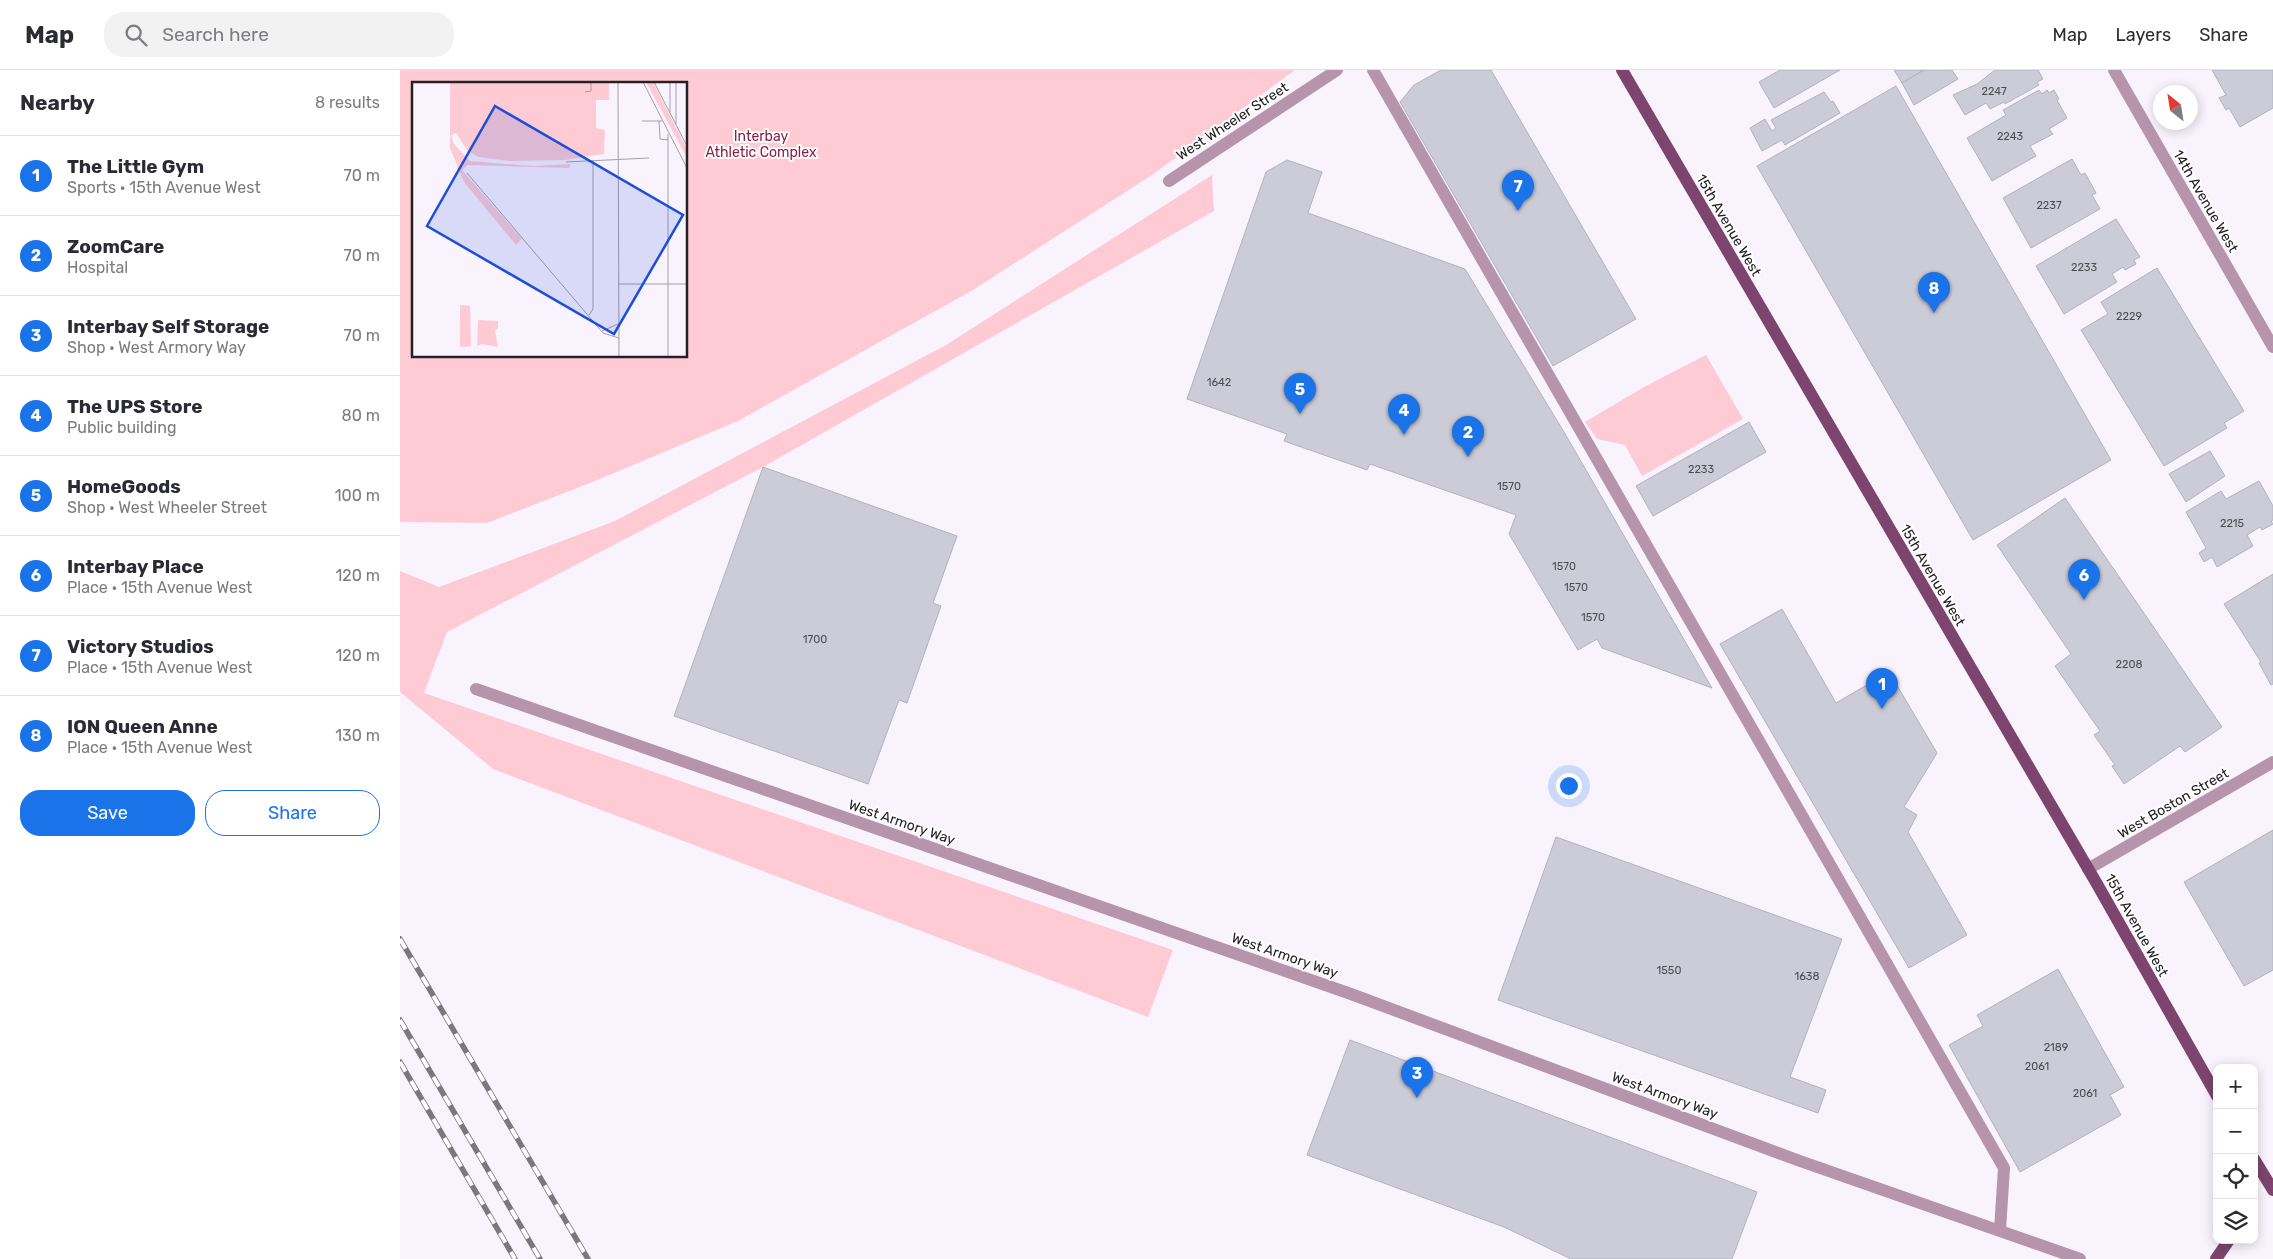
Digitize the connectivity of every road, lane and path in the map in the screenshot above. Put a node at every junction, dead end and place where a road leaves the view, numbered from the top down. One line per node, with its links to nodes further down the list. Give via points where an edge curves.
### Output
1 (1337, 70): 5 (street, West Wheeler Street)
2 (1373, 70): 13 (street, via 2004,1168)
3 (1622, 70): 9 (main road, 15th Avenue West)
4 (2114, 70): 6 (street, 14th Avenue West)
5 (1169, 181)
6 (2273, 347)
7 (476, 689): 13 (street, West Armory Way, via 1351,994 1800,1161)
8 (2273, 762): 9 (street, West Boston Street)
9 (2088, 869): 10 (main road, 15th Avenue West)
10 (2213, 1089)
11 (2258, 1165): 12 (main road)
12 (2273, 1190)
13 (2000, 1230): 15 (street, West Armory Way)
14 (2226, 1244): 16 (main road)
15 (2080, 1259)
16 (2216, 1259)

